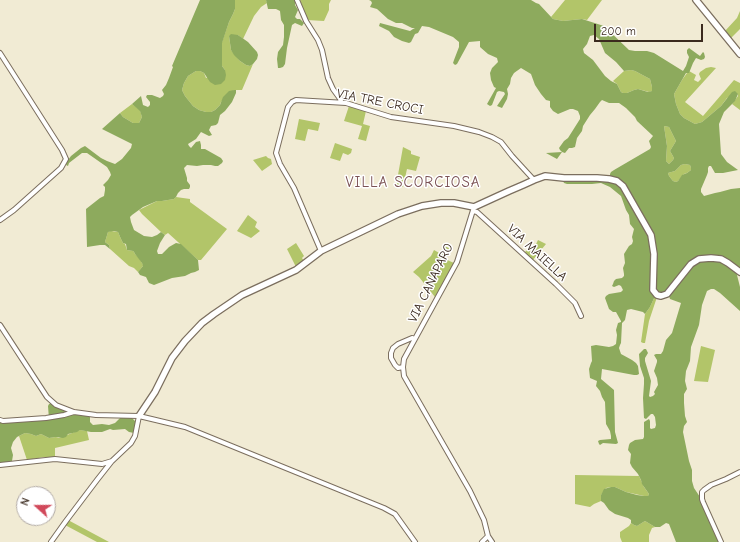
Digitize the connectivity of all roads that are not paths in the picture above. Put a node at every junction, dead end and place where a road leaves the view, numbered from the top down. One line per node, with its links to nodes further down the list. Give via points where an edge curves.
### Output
1 (297, 0): 5 (street, via 318,40 328,78)
2 (696, 0): 4 (street)
3 (0, 53): 8 (street, via 66,159 61,168)
4 (740, 54)
5 (340, 102): 6 (street, VIA TRE CROCI, via 391,117 454,126 493,137 501,142); 9 (street, VIA TRE CROCI, via 292,102 288,107 276,153)
6 (534, 180): 7 (street); 10 (street, via 545,176 597,178 617,181 623,186 651,236 654,254 653,290 657,295 667,294 691,264 699,259 721,259)
7 (474, 209): 9 (street, via 448,203 422,206 384,220); 11 (street, VIA MAIELLA, via 575,303); 13 (street, VIA CANAPARO, via 457,262)
8 (0, 220)
9 (321, 251): 16 (street, via 296,270 242,295 202,323 172,358 155,392)
10 (740, 272)
11 (581, 316)
12 (0, 325): 15 (street, via 47,397 56,405)
13 (415, 339): 14 (street, VIA CANAPARO, via 404,359); 14 (street, VIA CANAPARO, via 398,344 391,353 395,365 398,368)
14 (404, 367): 21 (street, via 404,376 470,491 484,520)
15 (74, 412): 16 (street); 17 (street, via 46,418)
16 (139, 416): 18 (street, via 131,443); 23 (street, via 185,427 384,508 394,514)
17 (0, 420)
18 (112, 461): 19 (street, via 102,464 55,459); 22 (street)
19 (0, 465)
20 (740, 472): 26 (street, via 711,485 702,492 703,502)
21 (488, 536): 24 (street); 25 (street)
22 (52, 542)
23 (415, 542)
24 (482, 542)
25 (492, 542)
26 (721, 542)

